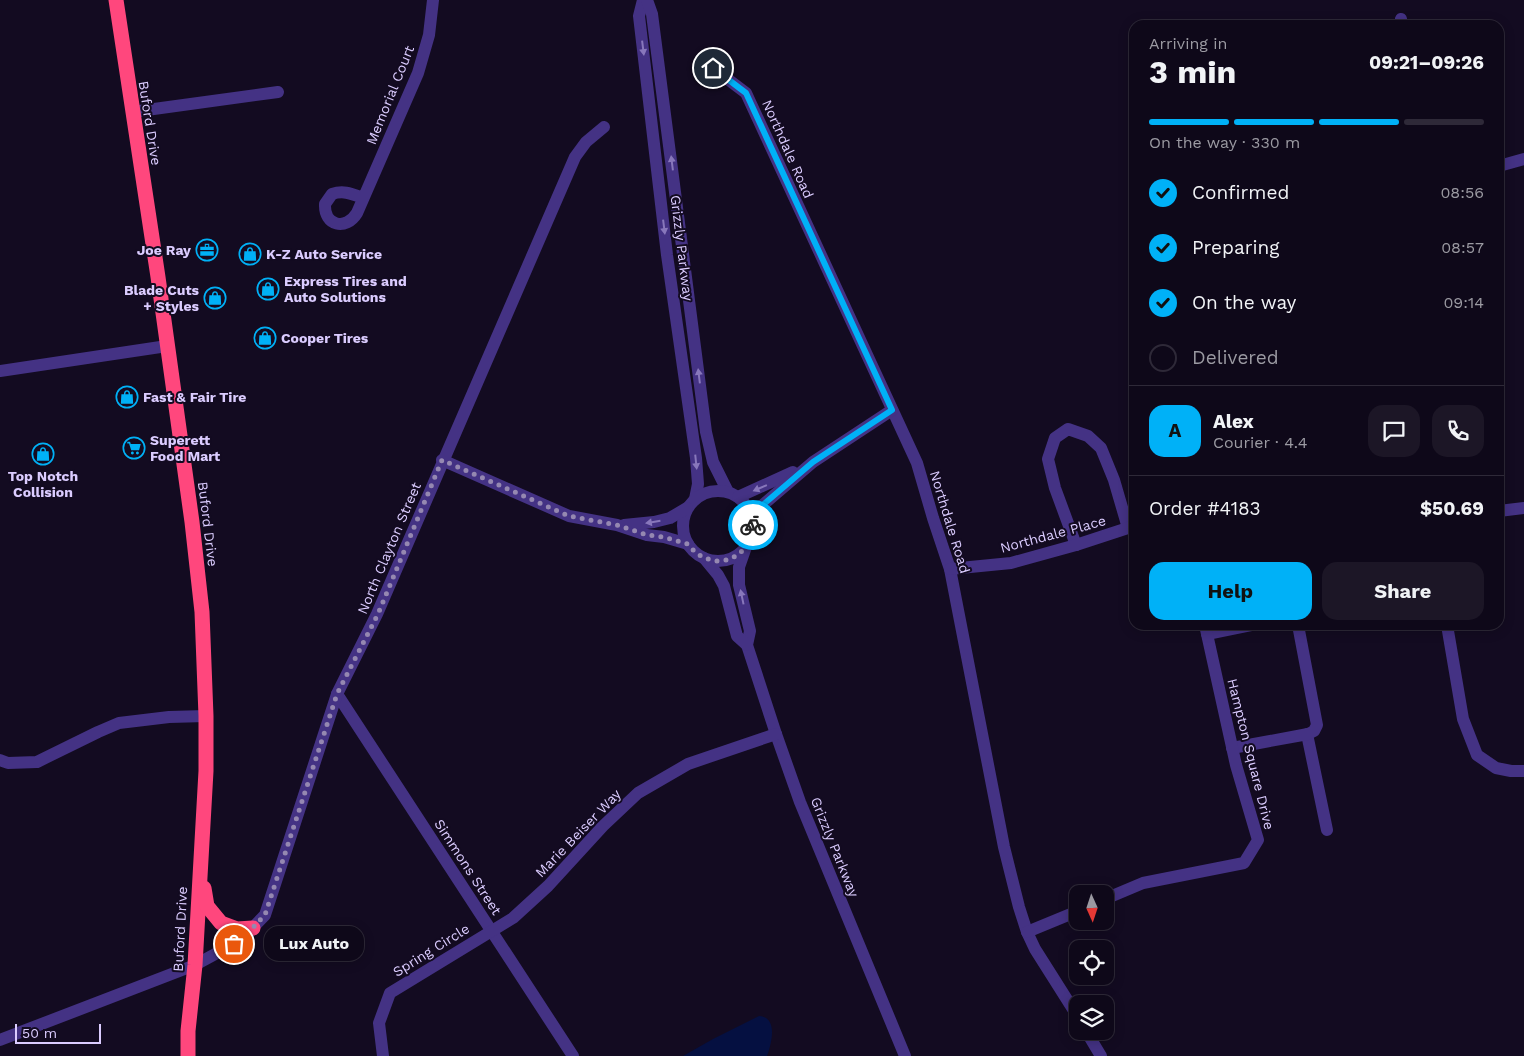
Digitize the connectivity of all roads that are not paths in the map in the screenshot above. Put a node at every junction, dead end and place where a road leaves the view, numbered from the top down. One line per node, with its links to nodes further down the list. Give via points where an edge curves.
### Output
1 (116, 0): 6 (highway, Buford Drive)
2 (433, 0): 10 (street, Memorial Court, via 430,35 418,73)
3 (645, 0): 16 (street, Grizzly Parkway, one-way to 3, via 713,462 706,432 652,14); 17 (street, Grizzly Parkway, one-way to 17, via 639,16 696,458 698,484)
4 (713, 68): 13 (street, Northdale Road, via 746,93)
5 (278, 92): 6 (street)
6 (132, 112): 11 (highway, Buford Drive)
7 (604, 127): 14 (street, North Clayton Street, via 586,142 575,157)
8 (1524, 159): 9 (street)
9 (1504, 165)
10 (363, 198)
11 (167, 346): 12 (street); 34 (highway, Buford Drive, via 202,612)
12 (0, 371)
13 (892, 410): 15 (street); 28 (street, Northdale Road, via 917,462)
14 (442, 460): 22 (street, via 569,516); 33 (street, North Clayton Street, via 378,614)
15 (813, 462): 16 (street, one-way to 16, via 770,484); 20 (street)
16 (733, 495): 17 (street, via 716,491 705,493); 20 (street, via 746,505)
17 (691, 504): 22 (street, one-way to 22, via 670,518); 24 (street, via 682,526)
18 (1524, 508): 19 (street)
19 (1504, 510)
20 (751, 515): 26 (street, via 753,526)
21 (1129, 521): 25 (street, via 1101,448 1088,436 1068,429 1055,438 1048,459)
22 (617, 525): 24 (street)
23 (1129, 528): 25 (street, Northdale Place)
24 (688, 544): 27 (street)
25 (1076, 545): 28 (street, Northdale Place, via 1011,563)
26 (746, 547): 27 (street, via 727,560); 32 (street, Grizzly Parkway, one-way to 26, via 750,631 739,585 739,567)
27 (704, 558): 32 (street, Grizzly Parkway, via 724,586 737,636)
28 (950, 569): 46 (street, Northdale Road, via 1004,848)
29 (1206, 630): 37 (street, Hampton Square Drive)
30 (1299, 630): 36 (street, via 1317,725)
31 (1448, 630): 39 (street, via 1463,719 1477,756 1496,768)
32 (748, 645): 35 (street, Grizzly Parkway)
33 (337, 694): 44 (street, North Clayton Street, via 265,915); 45 (street, Simmons Street)
34 (206, 716): 38 (street, via 169,716 118,723 37,762 8,763); 41 (highway, Buford Drive)
35 (776, 734): 45 (street, Marie Beiser Way, via 688,764 638,793 548,886 513,918); 54 (street, Grizzly Parkway, via 829,874)
36 (1307, 734): 37 (street); 40 (street)
37 (1232, 748): 42 (street, Hampton Square Drive, via 1258,840 1244,863 1143,883)
38 (0, 760)
39 (1524, 771)
40 (1327, 830)
41 (200, 871): 44 (highway, via 207,906 218,920 237,929); 47 (highway, Buford Drive)
42 (1114, 894)
43 (1069, 915): 46 (street)
44 (253, 928): 47 (street, North Clayton Street, via 241,940)
45 (492, 930): 52 (street, Spring Circle, via 390,993 379,1023); 53 (street, Simmons Street)
46 (1027, 932): 48 (street, Northdale Road)
47 (195, 965): 49 (street, North Clayton Street); 51 (highway, Buford Drive)
48 (1069, 1003)
49 (0, 1040)
50 (1091, 1040): 55 (street)
51 (188, 1056)
52 (383, 1056)
53 (573, 1056)
54 (905, 1056)
55 (1101, 1056)

